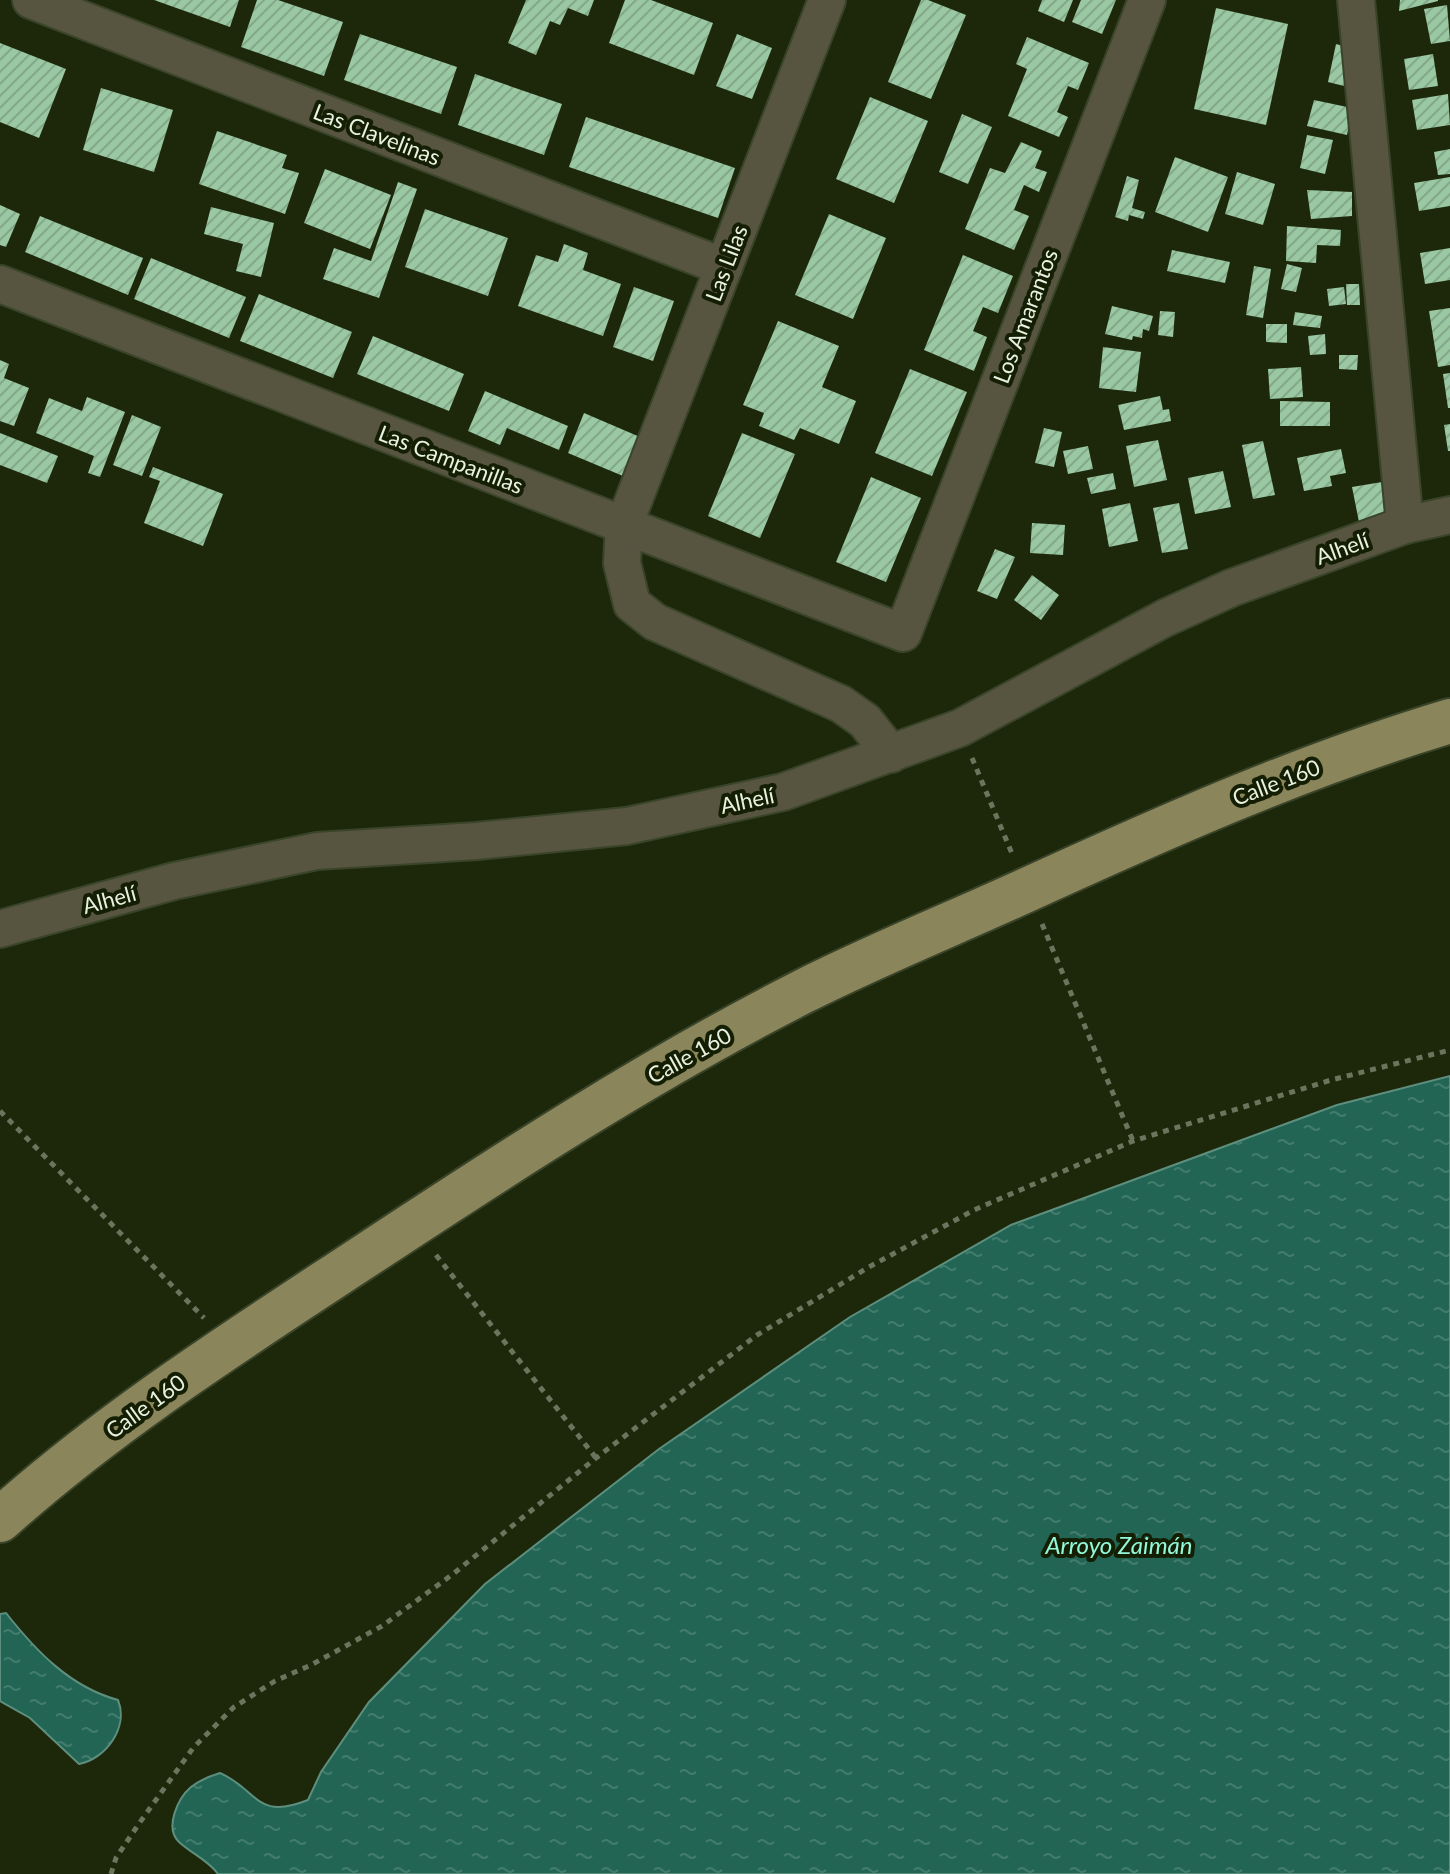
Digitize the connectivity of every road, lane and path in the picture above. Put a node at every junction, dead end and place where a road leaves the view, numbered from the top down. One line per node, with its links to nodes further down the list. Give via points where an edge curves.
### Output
1 (31, 0): 5 (street, Las Clavelinas)
2 (1147, 0): 10 (street, Los Amarantos)
3 (1356, 0): 9 (street)
4 (817, 3): 5 (street, Las Lilas)
5 (724, 267): 8 (street, Las Lilas)
6 (0, 284): 8 (street, Las Campanillas)
7 (1450, 515): 9 (street, Alhelí)
8 (624, 525): 10 (street, Las Campanillas); 13 (street, Las Lilas, via 622,563 632,604 655,622 841,704 865,721)
9 (1405, 525): 12 (street, Alhelí, via 1231,588 1165,618)
10 (903, 633)
11 (1450, 721): 14 (main road, Calle 160, via 1363,747 1188,816)
12 (960, 728): 13 (street, Alhelí); 14 (path)
13 (891, 754): 15 (street, Alhelí, via 783,792 627,826 317,851 174,881)
14 (1027, 890): 18 (path); 19 (main road, Calle 160, via 803,991 626,1090)
15 (0, 929)
16 (1450, 1050): 18 (path)
17 (0, 1111): 20 (path)
18 (1133, 1141): 21 (path, via 974,1210 869,1267 757,1335)
19 (412, 1225): 20 (main road, Calle 160); 21 (path)
20 (230, 1345): 22 (main road, Calle 160, via 48,1477)
21 (596, 1458): 23 (path, via 382,1626 234,1707 193,1748 123,1847)
22 (0, 1520)
23 (111, 1874)

